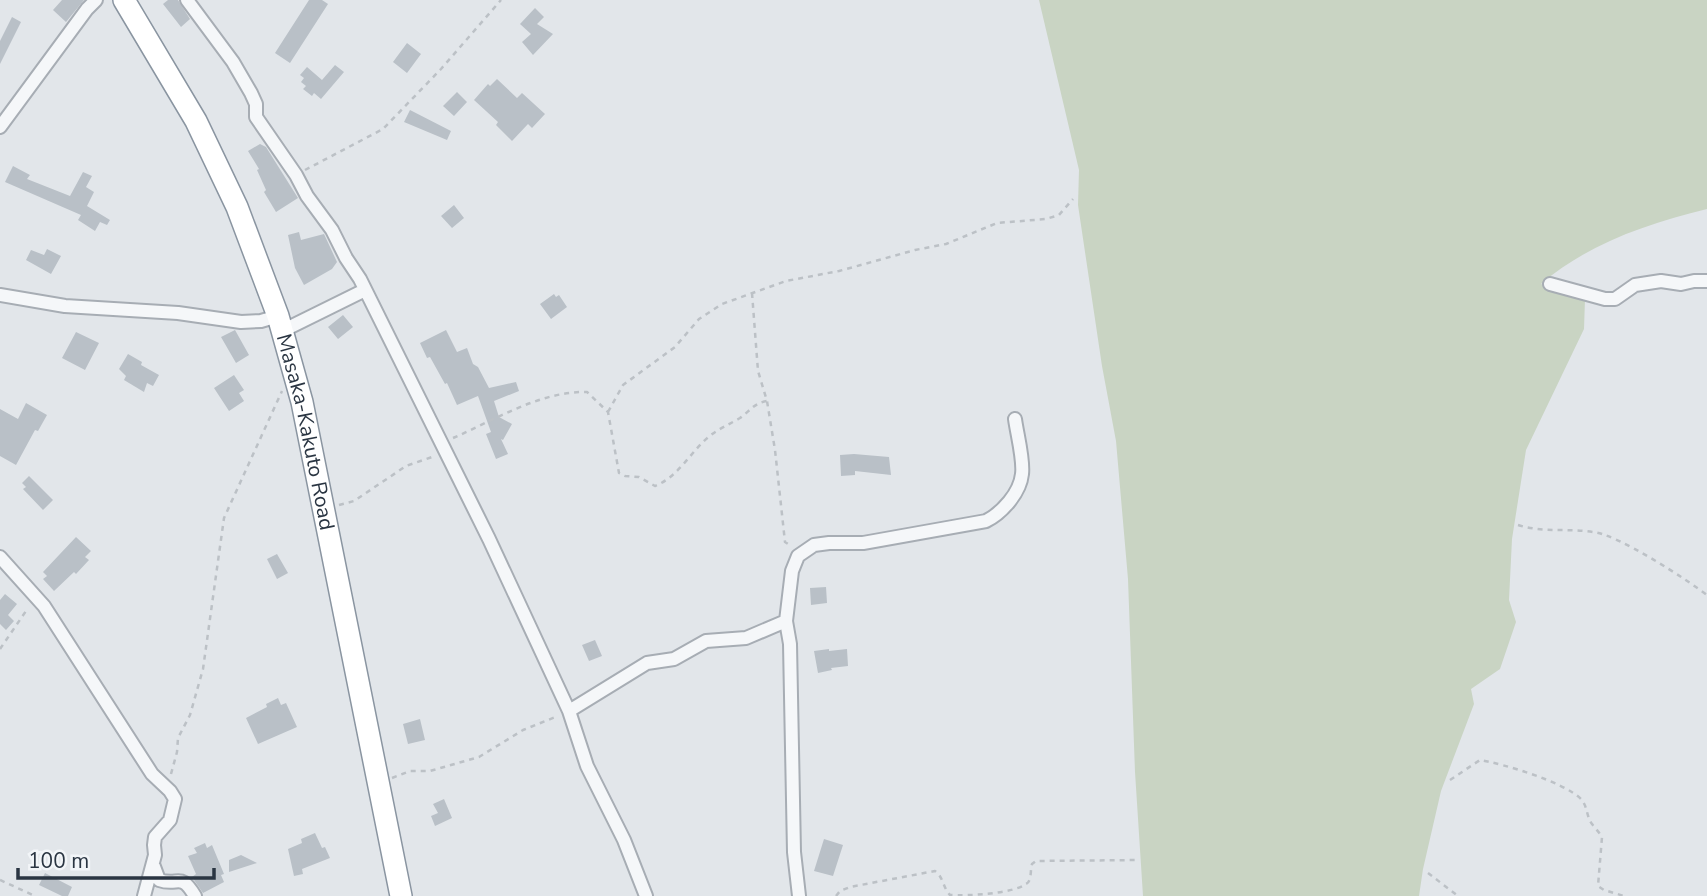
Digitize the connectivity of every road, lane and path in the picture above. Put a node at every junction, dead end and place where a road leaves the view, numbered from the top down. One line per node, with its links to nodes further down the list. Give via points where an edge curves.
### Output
1 (96, 0): 5 (street)
2 (124, 0): 13 (highway, Masaka-Kakuto Road, via 196,121 260,264)
3 (187, 0): 6 (street, via 233,62 256,104 256,117)
4 (501, 0): 6 (path, via 383,129)
5 (0, 127)
6 (296, 175): 10 (street)
7 (1073, 199): 11 (path, via 1059,215 1046,219 997,223 946,244)
8 (1707, 281): 9 (street, via 1635,285 1615,299)
9 (1550, 284)
10 (365, 290): 13 (street); 18 (street)
11 (752, 293): 15 (path, via 758,372); 16 (path, via 699,319 675,347 623,385)
12 (0, 295): 13 (street, via 65,306)
13 (280, 324): 14 (highway, Masaka-Kakuto Road)
14 (293, 369): 19 (highway, Masaka-Kakuto Road); 30 (path, via 224,518 203,669 178,738)
15 (767, 401): 16 (path, via 758,402 709,436 655,486 619,473); 21 (path, via 785,542)
16 (608, 412): 18 (path, via 587,392 565,393 547,397)
17 (1015, 419): 21 (street, via 1022,474 999,515 863,543 814,545)
18 (442, 448): 19 (path, via 354,501); 27 (street)
19 (324, 510): 29 (highway, Masaka-Kakuto Road)
20 (1518, 525): 23 (path, via 1602,534)
21 (803, 552): 25 (street, via 792,571)
22 (0, 557): 24 (street)
23 (1707, 595)
24 (37, 598): 26 (path); 30 (street, via 152,774)
25 (786, 621): 27 (street, via 746,638 706,641 674,659 637,667); 40 (street)
26 (0, 649)
27 (569, 711): 29 (path, via 523,730 478,757); 39 (street, via 587,765)
28 (1450, 780): 43 (path, via 1480,760 1556,783 1580,798 1602,837 1598,886)
29 (379, 782): 38 (highway, Masaka-Kakuto Road)
30 (167, 788): 32 (street, via 175,799 174,810 155,837)
31 (1138, 860): 41 (path, via 1036,861 1027,884 996,892 950,895 935,871 850,887)
32 (153, 864): 36 (street); 37 (street, via 159,880 186,881)
33 (1428, 873): 42 (path)
34 (0, 880): 35 (path)
35 (35, 896)
36 (144, 896)
37 (195, 896)
38 (401, 896)
39 (646, 896)
40 (799, 896)
41 (836, 896)
42 (1458, 896)
43 (1624, 896)

